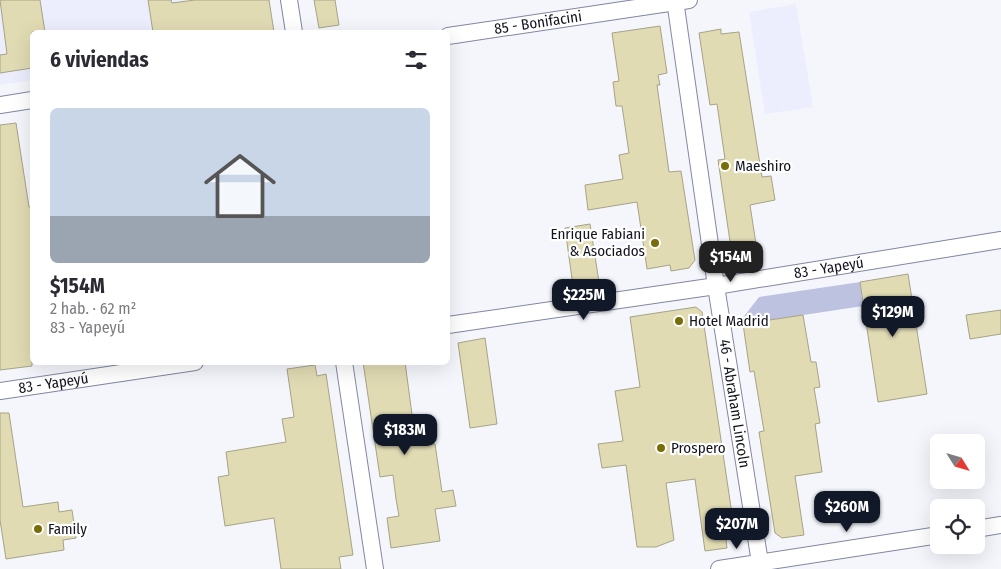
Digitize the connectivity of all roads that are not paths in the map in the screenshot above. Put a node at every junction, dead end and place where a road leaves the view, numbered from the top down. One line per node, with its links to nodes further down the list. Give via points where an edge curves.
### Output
1 (289, 0): 3 (street)
2 (680, 1): 4 (street, 85 - Bonifacini); 8 (street, 46 - Abraham Lincoln)
3 (294, 30)
4 (450, 36)
5 (30, 100): 6 (street)
6 (0, 105)
7 (1001, 240): 8 (street, 83 - Yapeyú)
8 (716, 286): 9 (street, 83 - Yapeyú); 16 (street, 46 - Abraham Lincoln)
9 (450, 325)
10 (175, 365): 12 (street, 83 - Yapeyú)
11 (344, 365): 17 (street)
12 (0, 391)
13 (1001, 525): 14 (street)
14 (985, 528)
15 (930, 536): 16 (street)
16 (760, 566): 18 (street)
17 (375, 569)
18 (719, 569)

